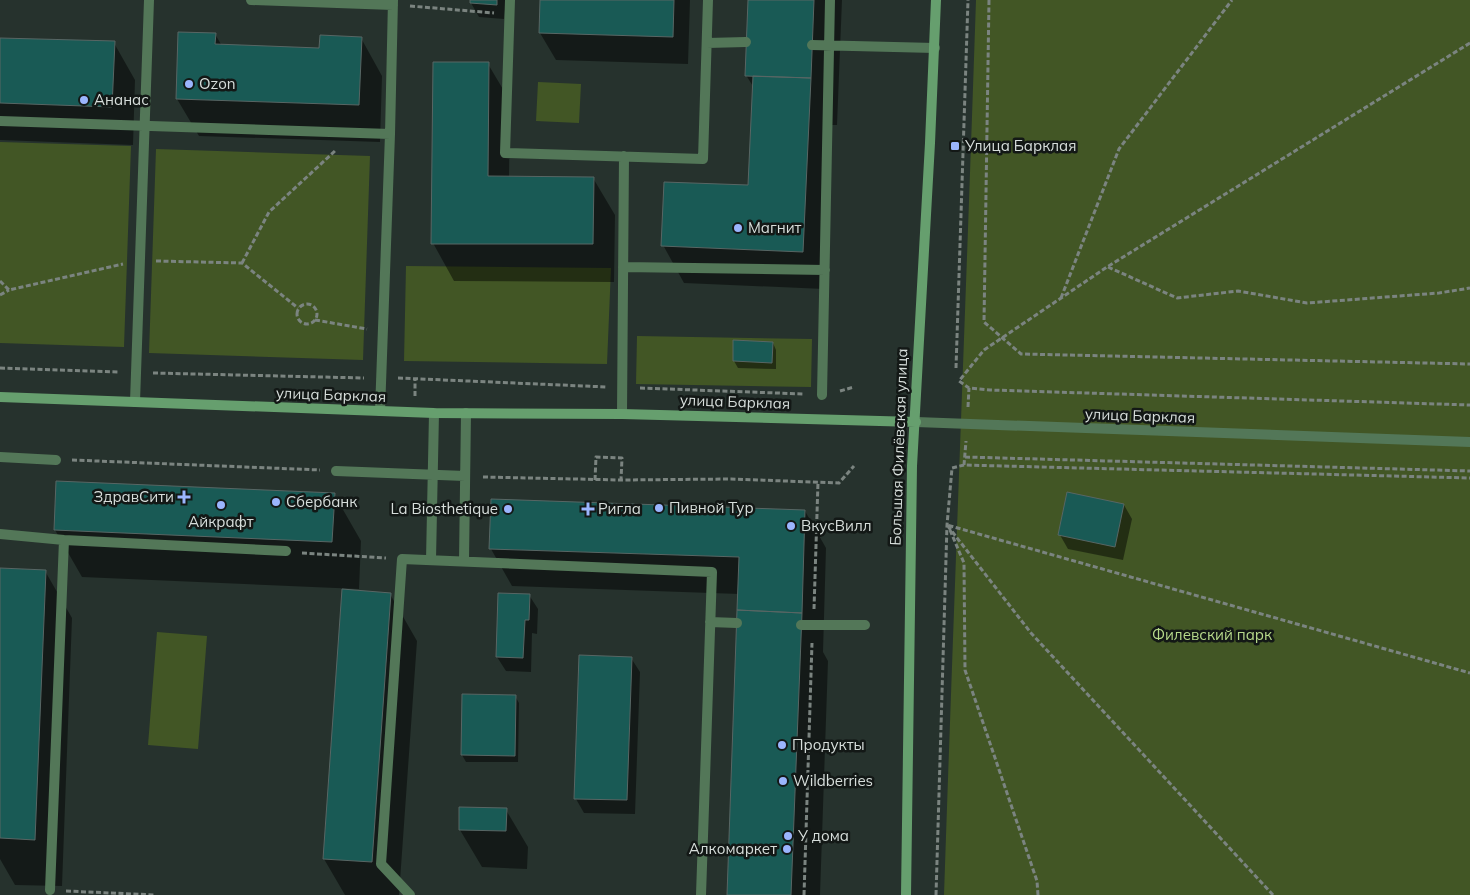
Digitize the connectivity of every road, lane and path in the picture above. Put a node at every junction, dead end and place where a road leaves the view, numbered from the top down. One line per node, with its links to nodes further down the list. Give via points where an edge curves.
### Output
1 (149, 0): 19 (street)
2 (251, 0): 10 (street)
3 (510, 0): 11 (street)
4 (708, 0): 13 (street)
5 (830, 0): 16 (street)
6 (936, 0): 17 (main road, Большая Филёвская улица)
7 (968, 0): 36 (path)
8 (989, 0): 33 (path, via 984,322)
9 (1232, 0): 30 (path, via 1119,149)
10 (393, 2): 11 (path); 21 (street)
11 (510, 14): 22 (street, via 505,153)
12 (746, 42): 13 (street)
13 (707, 43): 22 (street, via 704,159)
14 (1470, 44): 25 (path)
15 (812, 45): 16 (street)
16 (828, 45): 17 (street); 26 (street)
17 (935, 48): 49 (main road, Большая Филёвская улица)
18 (0, 120): 19 (street)
19 (144, 125): 20 (street); 37 (street)
20 (354, 133): 21 (street); 23 (path, via 269,212)
21 (390, 134): 32 (street)
22 (624, 156): 24 (street)
23 (242, 263)
24 (624, 267): 26 (street); 39 (street)
25 (1107, 267): 27 (path, via 1177,298 1238,291 1307,303); 30 (path)
26 (825, 270): 41 (street)
27 (1470, 288)
28 (9, 290): 29 (path)
29 (0, 295)
30 (1060, 299): 33 (path)
31 (315, 320): 31 (path, via 317,315 313,305 302,304 298,308 296,313 301,323 311,324); 32 (path)
32 (383, 332): 38 (street)
33 (1003, 338): 34 (path, via 1021,354); 44 (path, via 984,351 958,381 969,388 990,390)
34 (1470, 364)
35 (0, 368): 37 (path)
36 (956, 368)
37 (135, 373): 38 (path); 43 (street)
38 (382, 378): 39 (path); 45 (street)
39 (623, 387): 41 (path); 48 (street)
40 (854, 387): 41 (path)
41 (822, 395)
42 (0, 397): 43 (main road, улица Барклая)
43 (134, 402): 45 (main road, улица Барклая)
44 (1470, 405)
45 (380, 411): 46 (main road, улица Барклая)
46 (434, 413): 47 (main road, улица Барклая); 57 (street)
47 (466, 413): 48 (main road, улица Барклая); 58 (street)
48 (622, 414): 49 (main road, улица Барклая)
49 (916, 422): 50 (street, улица Барклая); 81 (main road, Большая Филёвская улица, via 912,466)
50 (1470, 442)
51 (0, 458): 52 (street)
52 (56, 460): 56 (path)
53 (964, 464): 55 (path, via 965,457); 59 (path); 63 (path, via 952,468)
54 (854, 466): 62 (path, via 838,483)
55 (1470, 470)
56 (336, 471): 57 (street)
57 (433, 475): 58 (street); 68 (street)
58 (465, 476): 60 (path); 69 (street)
59 (1470, 478)
60 (595, 480): 61 (path); 61 (path, via 596,457 622,458)
61 (621, 480): 62 (path)
62 (818, 482): 73 (path)
63 (947, 525): 75 (path); 82 (path); 83 (path, via 964,563 965,670 1037,881); 84 (path, via 1031,633)
64 (0, 534): 65 (street)
65 (64, 540): 66 (street); 76 (street)
66 (286, 552): 67 (path)
67 (402, 559): 68 (street); 78 (street, via 381,864)
68 (431, 560): 69 (street)
69 (464, 561): 70 (street, via 712,572)
70 (710, 622): 71 (street); 79 (street)
71 (737, 623)
72 (801, 625): 73 (street)
73 (813, 625): 74 (street); 80 (path)
74 (865, 625)
75 (1470, 674)
76 (50, 890): 77 (path)
77 (155, 895)
78 (410, 895)
79 (702, 895)
80 (804, 895)
81 (906, 895)
82 (936, 895)
83 (1038, 895)
84 (1273, 895)

